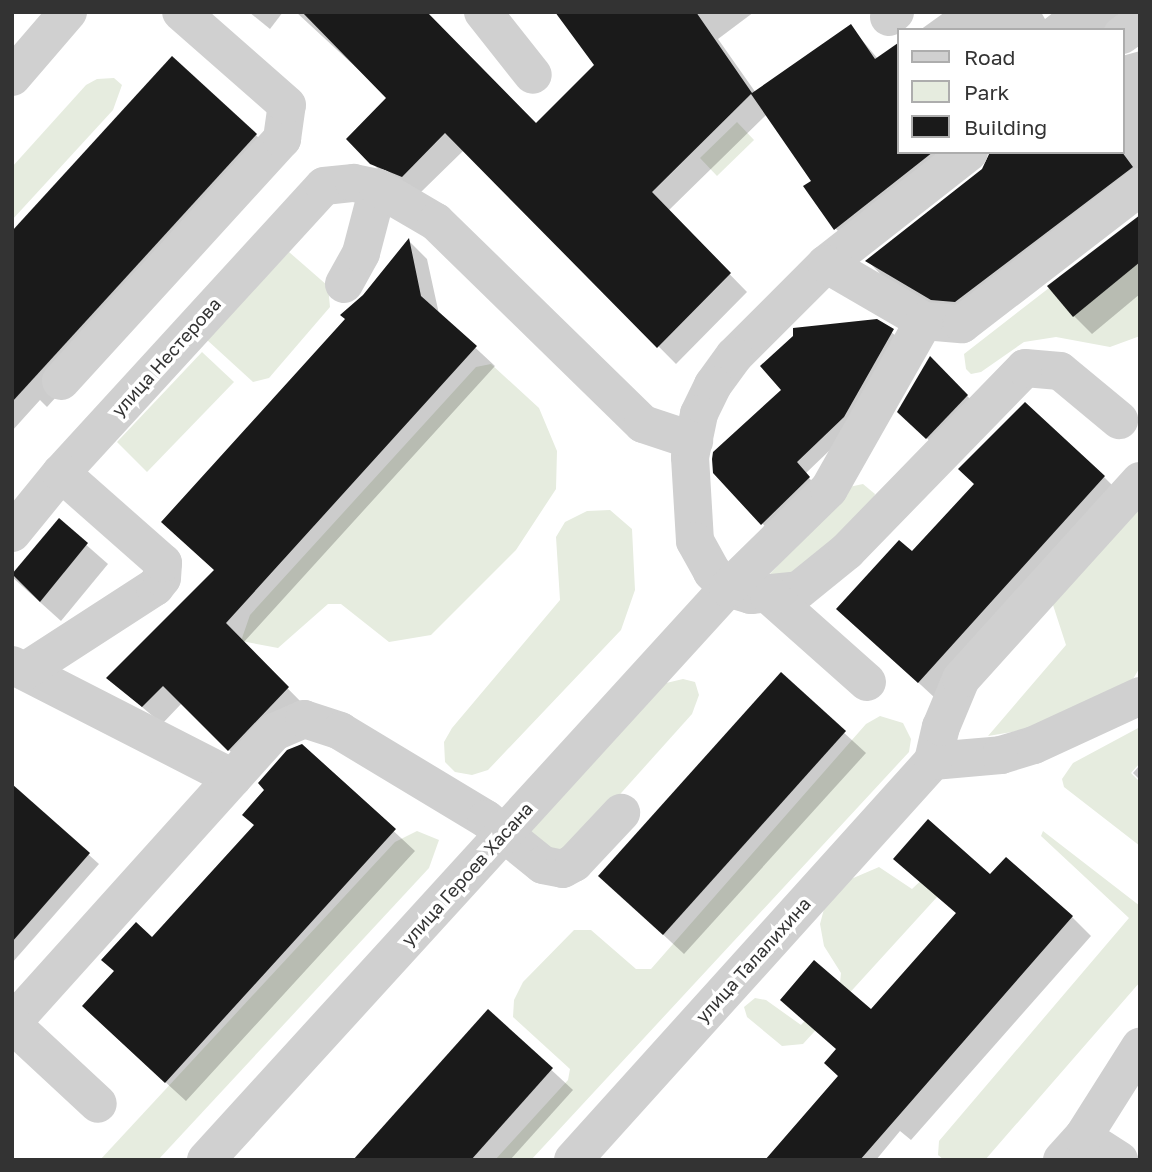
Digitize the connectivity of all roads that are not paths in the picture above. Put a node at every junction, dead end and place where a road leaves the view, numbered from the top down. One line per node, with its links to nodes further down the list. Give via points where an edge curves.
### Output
1 (68, 12): 7 (street)
2 (181, 12): 14 (street, via 288,105 282,139)
3 (483, 12): 6 (street)
4 (1140, 22): 5 (street)
5 (1124, 34)
6 (533, 75)
7 (12, 76)
8 (966, 154): 11 (street)
9 (1140, 187): 13 (street, via 975,317 952,326)
10 (378, 188): 12 (street, via 360,253); 16 (street, via 436,222 643,424); 17 (street, улица Нестерова, via 354,183 324,186)
11 (826, 264): 13 (street); 16 (street, via 734,356 708,395)
12 (344, 284)
13 (925, 321): 20 (street, улица Героев Хасана, via 843,472)
14 (61, 381)
15 (1119, 420): 21 (street, via 1060,371 1025,368 819,576 799,590)
16 (694, 440): 20 (street, via 690,457 695,541 712,572)
17 (61, 473): 19 (street, улица Нестерова); 22 (street, via 163,562 162,578)
18 (1140, 481): 25 (street, via 961,679 941,726)
19 (12, 533)
20 (728, 588): 21 (street); 28 (street, улица Героев Хасана)
21 (769, 595): 23 (street)
22 (18, 668): 26 (street)
23 (867, 682)
24 (1140, 696): 25 (street, via 1034,745 991,757)
25 (933, 761): 34 (street, улица Талалихина)
26 (233, 778): 28 (street, via 274,732 304,719 340,731); 29 (street)
27 (621, 813): 28 (street, via 563,869 544,865)
28 (505, 832): 33 (street, улица Героев Хасана)
29 (12, 1023): 31 (street)
30 (1140, 1047): 32 (street)
31 (98, 1104)
32 (1072, 1148): 35 (street)
33 (206, 1160)
34 (573, 1160)
35 (1119, 1160)

